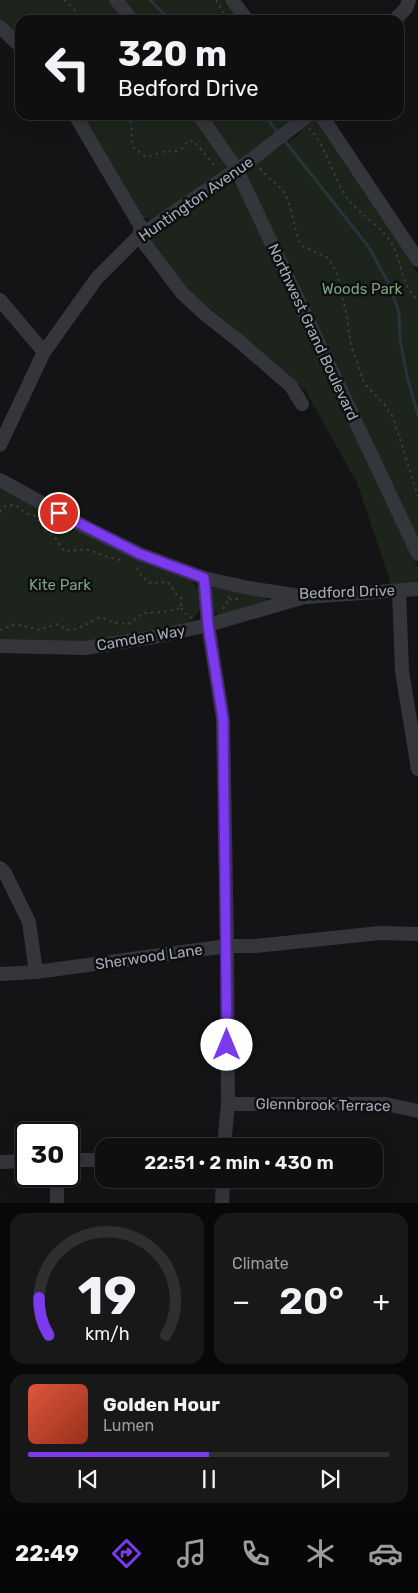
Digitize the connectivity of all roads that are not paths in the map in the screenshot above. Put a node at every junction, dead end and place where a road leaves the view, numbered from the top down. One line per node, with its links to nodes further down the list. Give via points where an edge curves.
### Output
1 (116, 0): 4 (street)
2 (232, 0): 5 (street)
3 (410, 3): 6 (street)
4 (128, 15)
5 (243, 15)
6 (399, 15)
7 (0, 27): 8 (street)
8 (15, 41)
9 (78, 120): 14 (street, via 141,227)
10 (202, 120): 13 (street, Northwest Grand Boulevard)
11 (308, 120): 13 (street, Huntington Avenue, via 276,142)
12 (324, 120): 15 (street)
13 (233, 164): 14 (street, Huntington Avenue); 21 (street, Northwest Grand Boulevard)
14 (139, 236): 17 (street, Huntington Avenue, via 97,278); 18 (street, via 182,293 291,386)
15 (418, 260)
16 (0, 300): 17 (street)
17 (44, 352): 19 (street, Huntington Avenue)
18 (302, 404)
19 (0, 445)
20 (0, 480): 22 (street, Bedford Drive, via 140,554)
21 (418, 554)
22 (204, 578): 25 (street, Bedford Drive); 26 (street)
23 (418, 589): 24 (street, Bedford Drive)
24 (398, 591): 25 (street, Bedford Drive); 28 (street, via 402,671)
25 (307, 597): 26 (street, Camden Way)
26 (211, 624): 27 (street, Camden Way, via 84,648); 31 (street, via 223,719)
27 (0, 646)
28 (418, 770)
29 (0, 868): 32 (street, via 29,922)
30 (418, 934): 31 (street, Sherwood Lane, via 380,932 255,946)
31 (227, 946): 32 (street, Sherwood Lane); 34 (street)
32 (36, 972): 33 (street, Sherwood Lane)
33 (0, 974)
34 (228, 1104): 35 (street, Glennbrook Terrace, via 385,1104); 36 (street)
35 (418, 1111)
36 (225, 1138)
37 (80, 1160): 38 (street)
38 (95, 1160)
39 (15, 1161): 40 (street)
40 (0, 1162)
41 (57, 1187): 43 (street)
42 (223, 1188): 44 (street)
43 (57, 1203)
44 (222, 1203)

